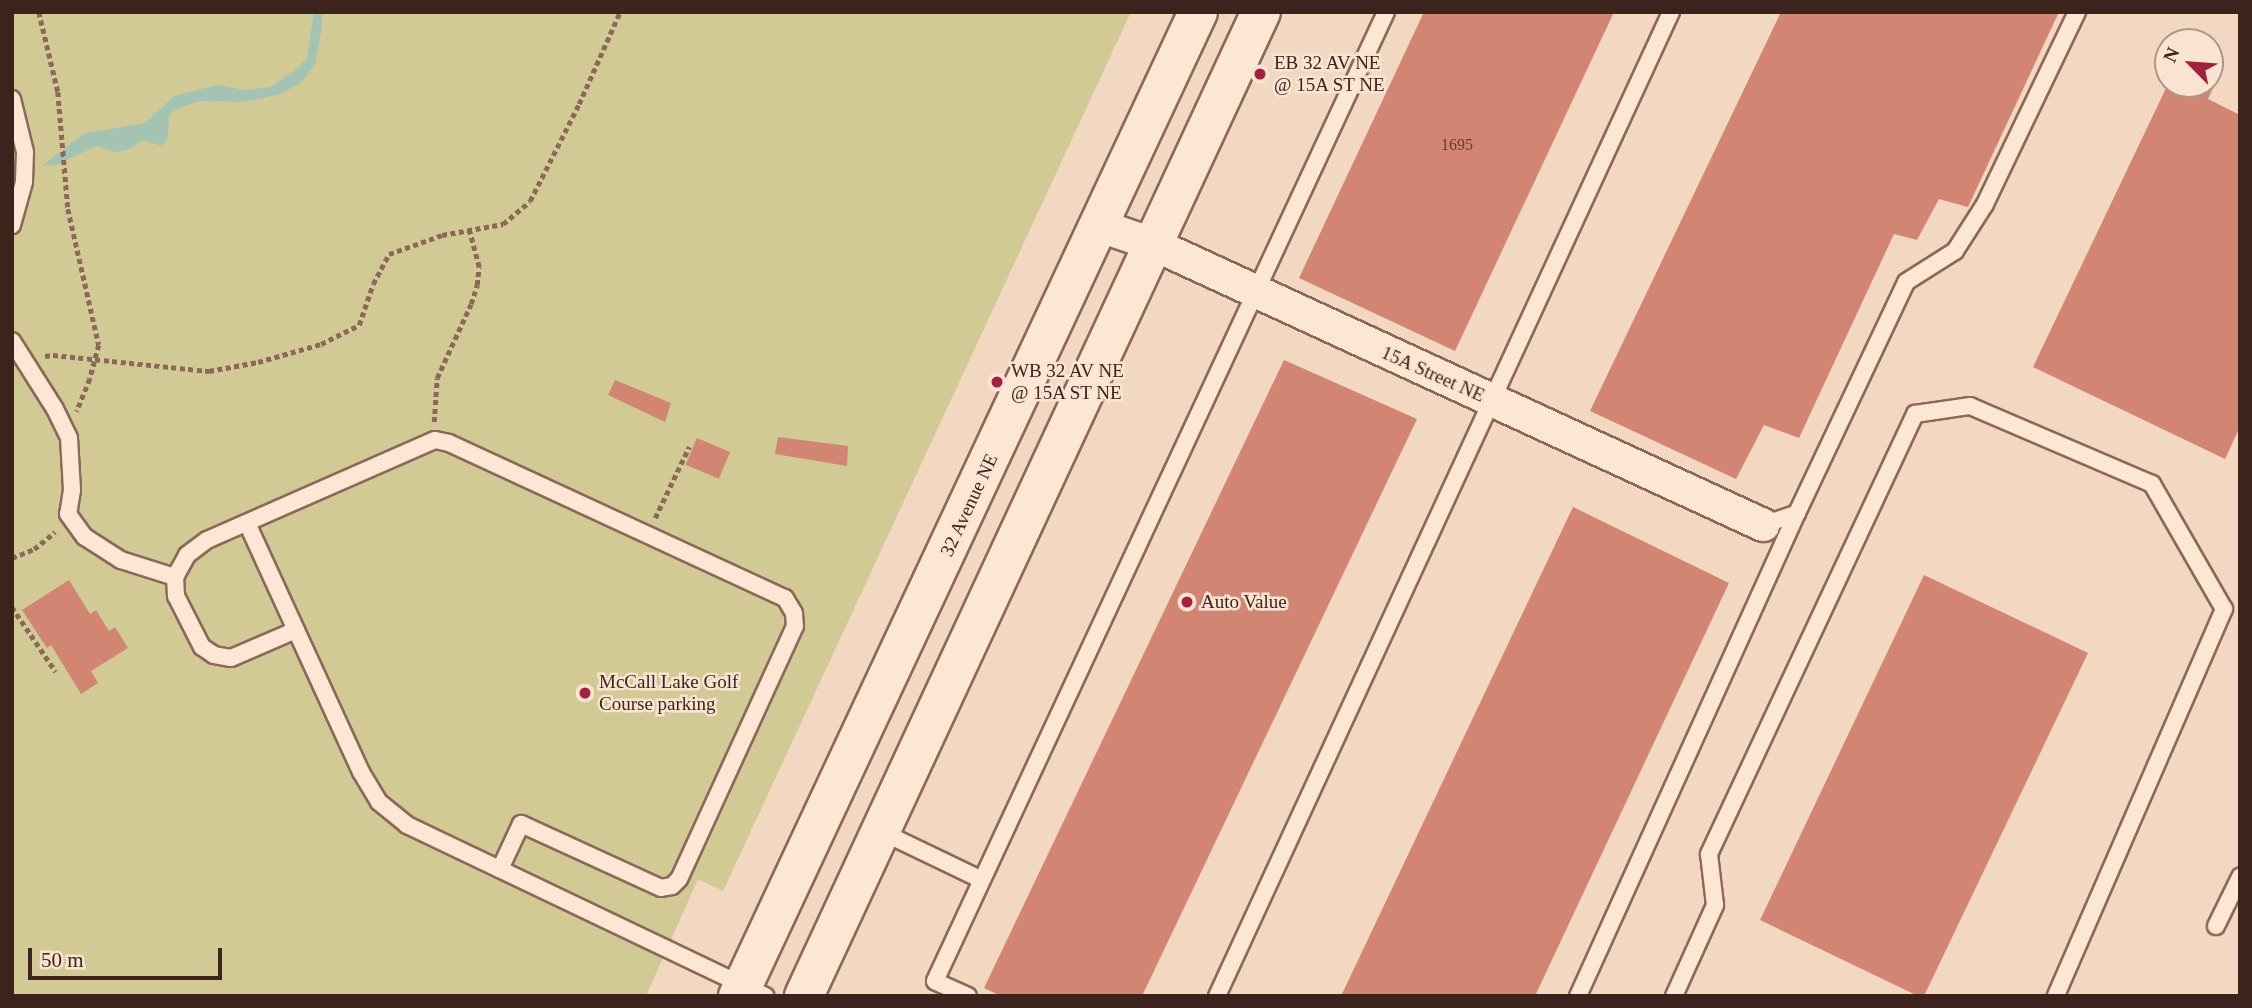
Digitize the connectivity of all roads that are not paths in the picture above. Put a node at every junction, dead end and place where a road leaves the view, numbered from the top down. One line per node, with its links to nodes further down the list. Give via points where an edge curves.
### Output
1 (1198, 12): 8 (main road, 32 Avenue NE)
2 (1261, 12): 9 (main road)
3 (1386, 12): 10 (lane)
4 (1671, 12): 13 (lane)
5 (2077, 12): 14 (lane, via 1985,204 1955,251 1906,282)
6 (12, 99): 7 (lane, via 24,152 24,182)
7 (12, 225)
8 (1100, 226): 9 (street, 15A Street NE); 24 (main road, 32 Avenue NE)
9 (1153, 244): 10 (street, 15A Street NE); 19 (main road)
10 (1255, 293): 13 (street, 15A Street NE); 22 (lane)
11 (12, 341): 12 (lane)
12 (18, 363): 17 (lane, via 55,409 69,438 72,490 68,514 85,537 121,560)
13 (1490, 400): 16 (street, 15A Street NE); 27 (lane)
14 (1797, 513): 16 (lane); 28 (lane)
15 (247, 523): 17 (lane, via 206,540 187,555); 18 (lane); 20 (lane, via 435,440 785,598 794,613 794,625 672,886 661,888 521,824)
16 (1763, 525)
17 (175, 577): 18 (lane, via 176,596 193,631 202,647 214,655 231,658)
18 (296, 630): 20 (lane, via 379,802 407,825)
19 (880, 831): 22 (lane); 25 (main road)
20 (500, 869): 24 (lane)
21 (2240, 877): 23 (lane)
22 (980, 880): 26 (lane, via 935,981)
23 (2216, 926)
24 (748, 993)
25 (804, 996)
26 (968, 996)
27 (1217, 996)
28 (1578, 996)
29 (1674, 996): 30 (lane, via 1715,905 1709,854 1915,414 1970,406 2152,484 2224,609)
30 (2056, 996)

